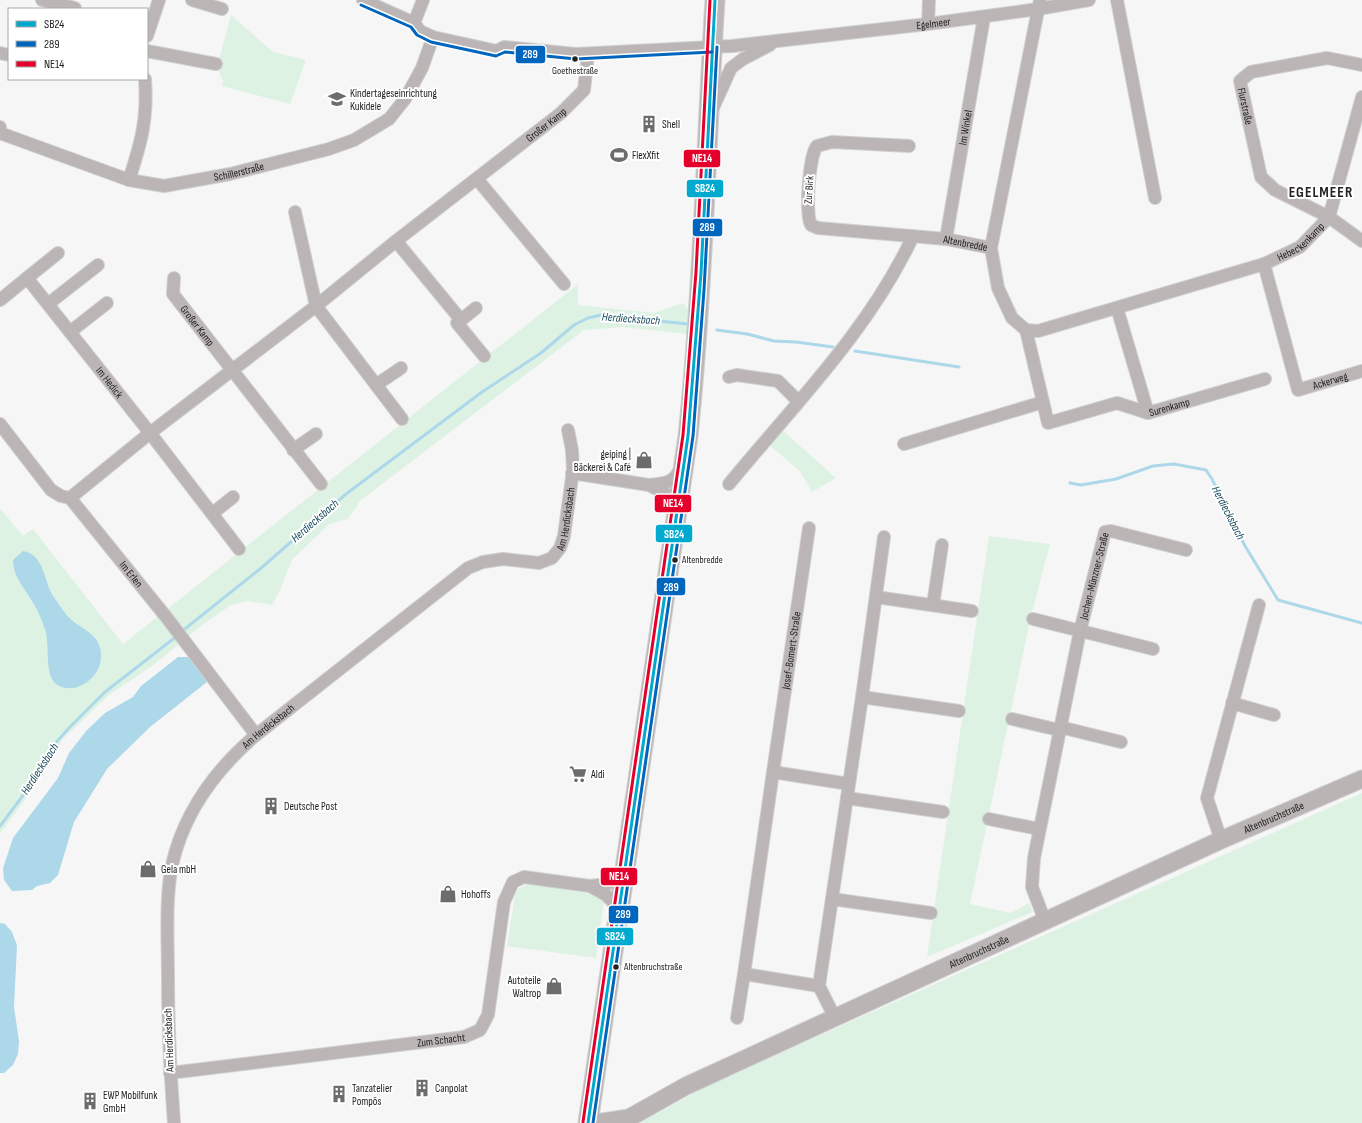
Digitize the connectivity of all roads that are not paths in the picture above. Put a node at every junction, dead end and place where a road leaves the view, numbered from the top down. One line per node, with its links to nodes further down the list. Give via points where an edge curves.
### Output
1 (42, 0): 11 (street)
2 (159, 0): 16 (street)
3 (192, 0): 12 (street)
4 (363, 0): 14 (street)
5 (423, 0): 14 (street)
6 (715, 0): 19 (main road)
7 (929, 0): 15 (street)
8 (1089, 0): 10 (street, Egelmeer)
9 (1117, 0): 32 (street)
10 (1039, 5): 13 (street, Egelmeer); 39 (street, Altenbredde)
11 (75, 8)
12 (222, 9)
13 (984, 16): 15 (street, Egelmeer); 36 (street, Im Winkel)
14 (414, 23): 17 (street, via 420,31)
15 (928, 24): 18 (street, Egelmeer)
16 (148, 33)
17 (434, 37): 21 (street, via 497,51 504,47 555,54); 30 (street, Schillerstraße, via 422,68 405,99 389,119 354,140 329,149 245,170 164,186)
18 (777, 42): 19 (street, Egelmeer); 26 (street, Egelmeer, via 731,68)
19 (712, 47): 21 (street); 26 (main road)
20 (148, 51): 22 (street)
21 (588, 54): 31 (street, Großer Kamp, via 584,90 561,113)
22 (216, 64)
23 (1362, 65): 34 (street, Flurstraße, via 1327,58 1252,72 1240,81 1261,177 1275,190)
24 (145, 80): 30 (street, via 145,126)
25 (1362, 97): 34 (street, Hebeckenkamp)
26 (709, 117): 73 (main road, via 696,356)
27 (2, 132): 28 (street); 30 (street, Schillerstraße)
28 (0, 145)
29 (909, 146): 35 (street, Zur Birk, via 832,142 817,146 812,154 808,214 811,225 818,228)
30 (129, 180)
31 (477, 180): 37 (street, Großer Kamp); 45 (street)
32 (1155, 198)
33 (295, 212): 49 (street)
34 (1329, 217): 38 (street); 41 (street, Hebeckenkamp, via 1300,247)
35 (913, 236): 36 (street, Altenbredde); 63 (street, via 900,265 839,354)
36 (946, 239): 39 (street, Altenbredde)
37 (396, 240): 49 (street, Großer Kamp); 52 (street)
38 (1362, 241)
39 (991, 248): 53 (street, via 998,288 1012,318)
40 (58, 253): 43 (street)
41 (1264, 264): 51 (street, Hebeckenkamp); 62 (street, Hebeckenkamp)
42 (98, 266): 48 (street)
43 (28, 278): 46 (street); 48 (street, Im Hedick)
44 (174, 278): 57 (street, Großer Kamp, via 174,294)
45 (564, 284)
46 (0, 300)
47 (107, 303): 54 (street)
48 (48, 304): 54 (street, Im Hedick)
49 (316, 306): 57 (street, Großer Kamp); 61 (street)
50 (476, 308): 52 (street)
51 (1117, 308): 53 (street, Hebeckenkamp, via 1038,331); 65 (street)
52 (461, 320): 55 (street, via 457,323)
53 (1026, 330): 64 (street, Surenkamp)
54 (70, 332): 69 (street, Im Hedick)
55 (484, 356)
56 (401, 368): 61 (street)
57 (232, 369): 69 (street, Großer Kamp); 72 (street, Großer Kamp)
58 (1362, 371): 62 (street, Ackerweg)
59 (729, 377): 63 (street, via 737,375 778,381)
60 (1265, 379): 65 (street, Surenkamp)
61 (376, 385): 66 (street)
62 (1298, 390)
63 (798, 401): 76 (street)
64 (1043, 402): 65 (street, Surenkamp, via 1048,423 1116,403); 71 (street)
65 (1148, 413)
66 (402, 419)
67 (0, 424): 79 (street, Im Erlen, via 51,490)
68 (568, 430): 74 (street, Am Herdicksbach, via 572,450)
69 (150, 433): 79 (street, Großer Kamp); 81 (street)
70 (316, 434): 72 (street)
71 (904, 444)
72 (294, 450): 75 (street, Großer Kamp)
73 (684, 460): 77 (street, Am Herdicksbach, via 677,476 669,482); 80 (main road)
74 (572, 472): 77 (street, Am Herdicksbach); 100 (street, Am Herdicksbach, via 564,536 560,548 552,558 539,563 503,559 483,562 468,568)
75 (321, 484)
76 (729, 484)
77 (648, 485): 80 (street, Am Herdicksbach, via 668,495)
78 (233, 497): 81 (street)
79 (70, 498): 100 (street, Im Erlen)
80 (678, 507): 110 (main road)
81 (213, 513): 85 (street)
82 (809, 528): 102 (street, Josef-Bomert-Straße)
83 (884, 537): 87 (street)
84 (942, 545): 88 (street)
85 (239, 549)
86 (1186, 550): 92 (street, Jochen-Münzner-Straße, via 1111,531 1105,532)
87 (876, 597): 88 (street); 94 (street)
88 (933, 605): 90 (street)
89 (1259, 605): 95 (street)
90 (972, 611)
91 (1033, 619): 92 (street, Jochen-Münzner-Straße)
92 (1080, 631): 93 (street, Jochen-Münzner-Straße); 99 (street, Jochen-Münzner-Straße)
93 (1153, 649)
94 (862, 697): 96 (street); 104 (street)
95 (1232, 703): 97 (street); 109 (street, via 1207,798)
96 (959, 711)
97 (1274, 715)
98 (1012, 719): 99 (street)
99 (1060, 728): 101 (street); 108 (street, Jochen-Münzner-Straße)
100 (256, 735): 120 (street, Am Herdicksbach, via 236,753 200,796 184,830 172,866 167,920)
101 (1121, 742)
102 (774, 772): 104 (street); 116 (street, Josef-Bomert-Straße)
103 (1362, 779): 109 (street, Altenbruchstraße)
104 (849, 784): 105 (street)
105 (847, 798): 106 (street); 112 (street)
106 (943, 812)
107 (989, 819): 108 (street)
108 (1039, 829): 115 (street, Jochen-Münzner-Straße, via 1032,887)
109 (1221, 840): 115 (street, Altenbruchstraße)
110 (624, 873): 111 (street, Zum Schacht, via 607,884); 113 (main road)
111 (590, 886): 113 (street, Zum Schacht, via 606,895); 120 (street, Zum Schacht, via 524,878 513,882 504,902 488,1015 480,1030 464,1037)
112 (832, 899): 114 (street); 117 (street)
113 (619, 908): 122 (main road)
114 (931, 913)
115 (1045, 921): 119 (street, Altenbruchstraße)
116 (744, 974): 117 (street); 118 (street, Josef-Bomert-Straße)
117 (818, 986): 119 (street)
118 (738, 1018)
119 (835, 1018): 123 (street, Altenbruchstraße, via 686,1086 629,1118)
120 (170, 1073): 121 (street, Am Herdicksbach)
121 (174, 1123)
122 (588, 1123)
123 (596, 1123)

